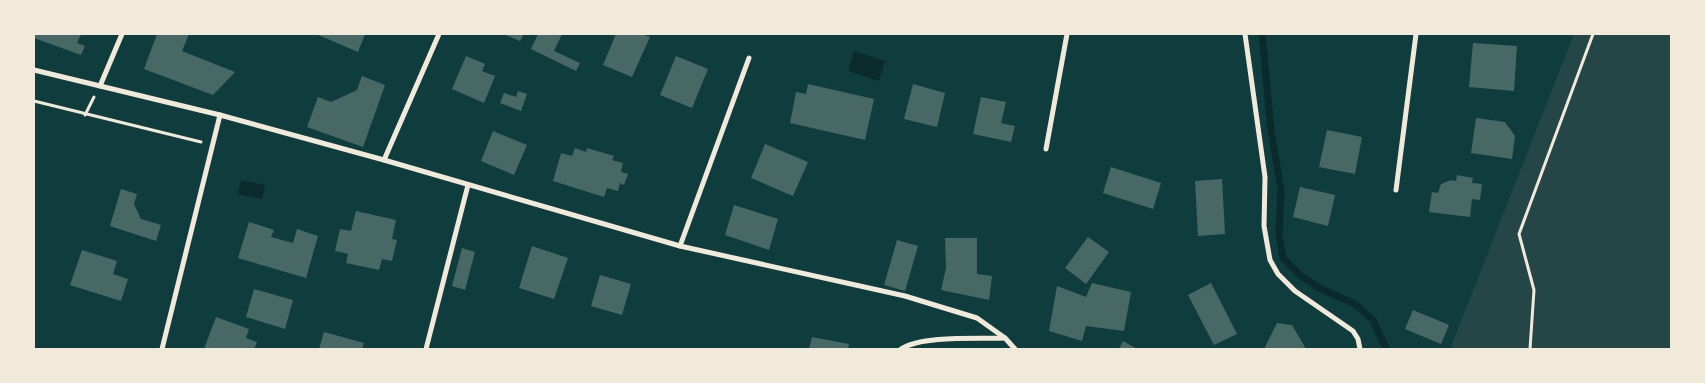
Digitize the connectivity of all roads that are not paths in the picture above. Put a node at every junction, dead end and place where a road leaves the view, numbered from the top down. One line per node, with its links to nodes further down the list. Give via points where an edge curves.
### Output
1 (122, 34): 8 (street)
2 (440, 34): 11 (street)
3 (1067, 34): 10 (street)
4 (1245, 34): 20 (street, via 1265,177 1264,226 1270,260 1278,274 1295,291 1349,327 1356,335)
5 (1416, 34): 13 (street)
6 (749, 58): 14 (street)
7 (34, 70): 8 (street)
8 (100, 86): 9 (street)
9 (220, 115): 11 (street); 16 (street)
10 (1046, 149)
11 (384, 160): 12 (street)
12 (468, 185): 14 (street); 17 (street)
13 (1396, 190)
14 (680, 246): 15 (street, via 905,296 977,318)
15 (1005, 338): 18 (street, via 929,340); 19 (street)
16 (162, 349)
17 (426, 349)
18 (901, 349)
19 (1015, 349)
20 (1360, 349)

